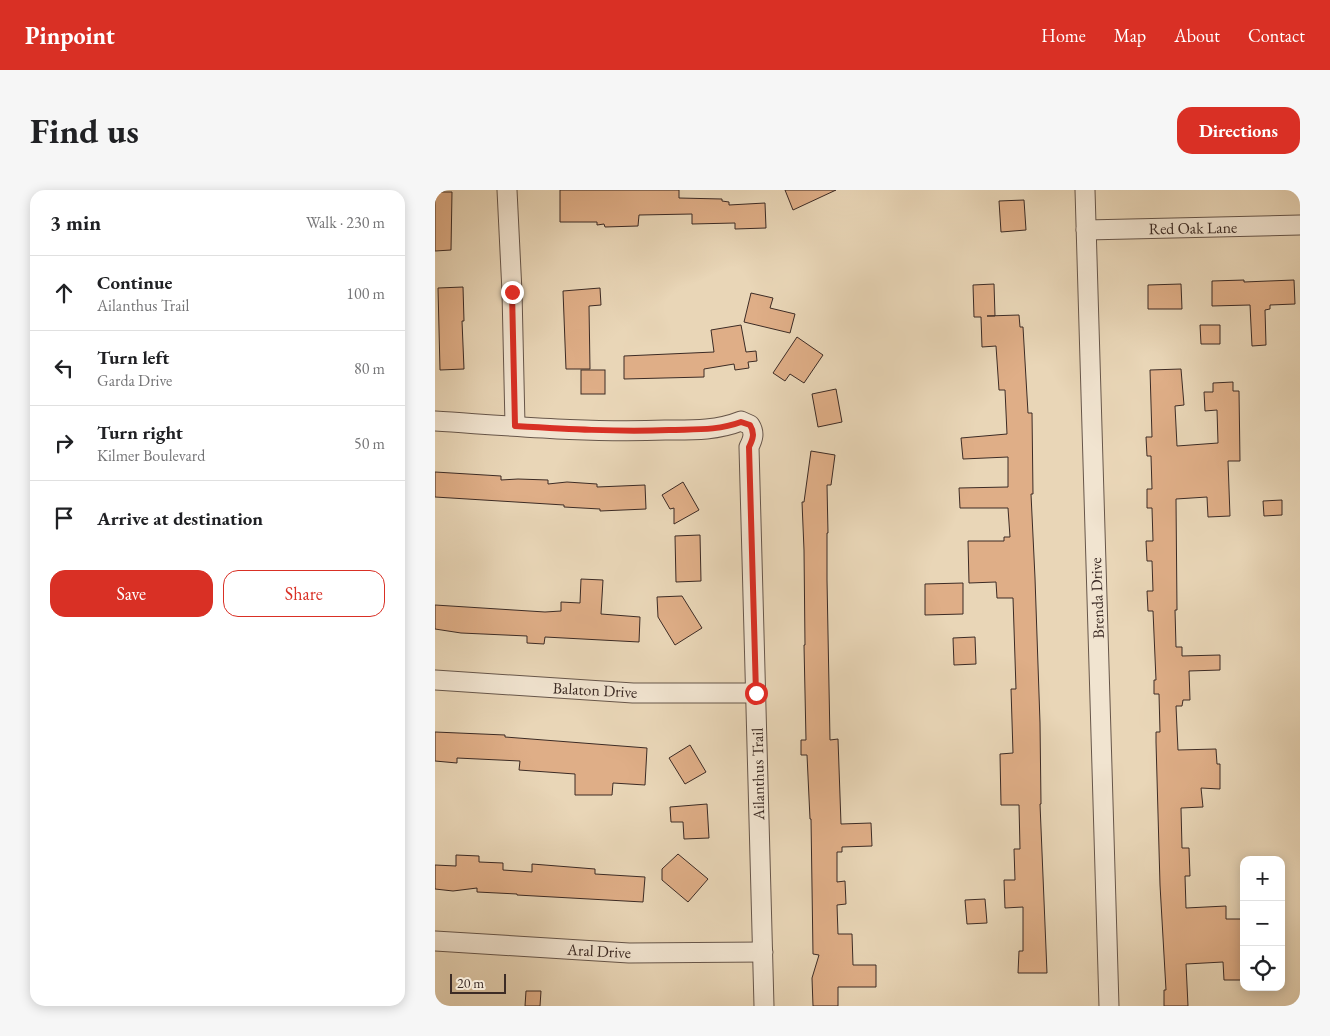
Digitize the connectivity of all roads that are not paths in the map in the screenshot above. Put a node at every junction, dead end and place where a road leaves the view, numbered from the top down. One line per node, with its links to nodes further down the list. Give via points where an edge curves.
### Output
1 (507, 190): 6 (street)
2 (1085, 190): 4 (street, Brenda Drive)
3 (1300, 225): 4 (street, Red Oak Lane)
4 (1086, 230): 12 (street, Brenda Drive)
5 (435, 421): 6 (street)
6 (515, 426): 8 (street, Ailanthus Trail, via 631,431 713,429 741,422 750,425 753,430 749,447)
7 (435, 680): 8 (street, Balaton Drive, via 633,693)
8 (756, 693): 10 (street, Ailanthus Trail)
9 (435, 941): 10 (street, Aral Drive, via 629,954)
10 (763, 952): 11 (street, Ailanthus Trail)
11 (764, 1006)
12 (1109, 1006)

